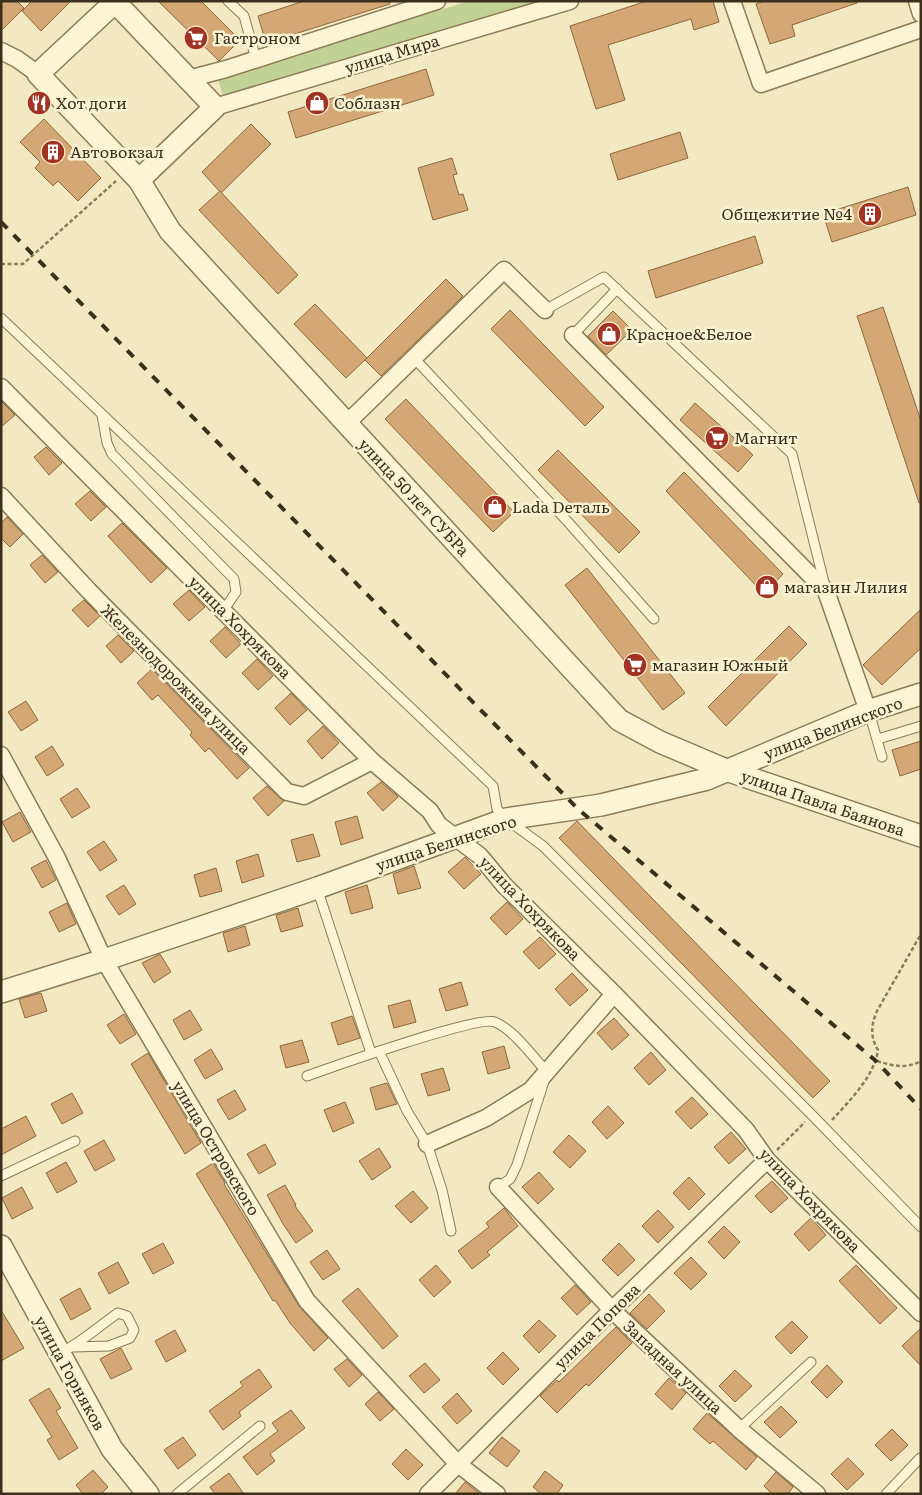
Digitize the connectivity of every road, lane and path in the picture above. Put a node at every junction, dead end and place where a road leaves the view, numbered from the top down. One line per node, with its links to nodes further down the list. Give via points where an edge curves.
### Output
1 (228, 1): 10 (lane, via 244,16)
2 (437, 1): 10 (street)
3 (570, 1): 13 (street, улица Мира)
4 (732, 1): 8 (street, via 761,84)
5 (917, 1): 7 (street)
6 (115, 2): 11 (street); 12 (street)
7 (921, 14)
8 (921, 29)
9 (1, 51): 11 (street)
10 (256, 59): 12 (street)
11 (38, 74): 14 (street, улица 50 лет СУБРа)
12 (188, 79): 13 (street)
13 (215, 107): 14 (street)
14 (134, 175): 15 (path, via 23,264); 23 (street, улица 50 лет СУБРа, via 170,231)
15 (1, 264)
16 (617, 289): 17 (lane, via 604,277); 19 (lane); 25 (lane, via 792,454)
17 (545, 310): 20 (street, via 504,270)
18 (1, 318): 22 (lane)
19 (573, 335): 25 (street)
20 (414, 358): 23 (street); 27 (lane)
21 (1, 387): 26 (street, улица Хохрякова)
22 (102, 415): 26 (lane, via 112,454 234,579 236,592); 36 (lane, via 493,786 497,809)
23 (346, 423): 35 (street, улица 50 лет СУБРа, via 619,720 660,742)
24 (1, 496): 34 (street, Железнодорожная улица, via 96,598 287,792 304,796)
25 (826, 591): 29 (street)
26 (224, 611): 34 (street, улица Хохрякова)
27 (654, 619)
28 (921, 694): 29 (street, улица Белинского)
29 (868, 711): 31 (lane); 35 (street, улица Белинского)
30 (921, 726): 31 (lane)
31 (878, 739): 33 (lane)
32 (1, 755): 41 (street, улица Островского, via 57,858)
33 (882, 757)
34 (372, 761): 37 (street, улица Хохрякова)
35 (726, 770): 36 (street, улица Белинского, via 707,779 601,805); 38 (street, улица Павла Баянова)
36 (506, 819): 37 (street, улица Белинского); 49 (lane, via 543,846)
37 (455, 836): 39 (street, улица Белинского); 43 (street, улица Хохрякова, via 480,856 504,885)
38 (921, 836)
39 (317, 888): 41 (street, улица Белинского); 44 (lane)
40 (921, 934): 45 (path, via 874,1018 873,1041 878,1050)
41 (104, 960): 42 (street, улица Белинского); 66 (street, улица Островского, via 307,1301)
42 (1, 992)
43 (614, 994): 47 (street); 53 (street, улица Хохрякова, via 746,1130)
44 (375, 1052): 47 (lane, via 492,1021 507,1028); 48 (lane); 52 (lane)
45 (876, 1061): 46 (path, via 895,1067 912,1066); 50 (path, via 855,1094)
46 (921, 1061)
47 (546, 1072): 52 (street, via 531,1090 486,1118); 55 (lane, via 518,1165 510,1179)
48 (307, 1076)
49 (812, 1115): 50 (lane); 53 (path)
50 (825, 1128): 56 (lane)
51 (75, 1141): 54 (lane)
52 (427, 1144): 57 (lane)
53 (767, 1160): 59 (street, улица Попова); 60 (street, улица Хохрякова)
54 (1, 1176)
55 (498, 1187): 59 (street, Западная улица)
56 (921, 1227)
57 (451, 1231)
58 (1, 1246): 61 (street, улица Горняков)
59 (612, 1310): 64 (street, Западная улица); 66 (street, улица Попова)
60 (921, 1313)
61 (66, 1350): 61 (lane, via 118,1313 127,1316 134,1330 130,1338 109,1346); 67 (street, улица Горняков, via 112,1449)
62 (811, 1362): 64 (lane)
63 (260, 1426): 68 (lane)
64 (739, 1429): 71 (street, Западная улица)
65 (920, 1458): 72 (lane)
66 (458, 1464): 69 (street, улица Попова); 70 (street, улица Островского)
67 (148, 1494)
68 (177, 1494)
69 (428, 1494)
70 (497, 1494)
71 (817, 1494)
72 (886, 1494)

